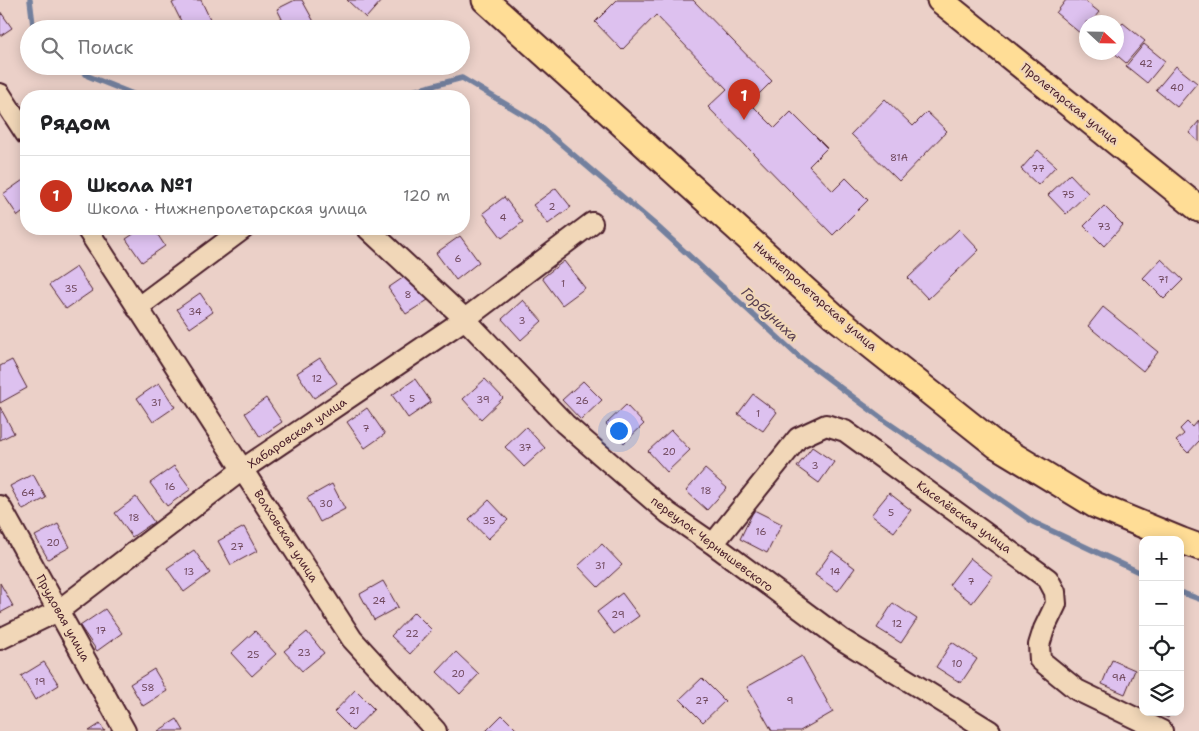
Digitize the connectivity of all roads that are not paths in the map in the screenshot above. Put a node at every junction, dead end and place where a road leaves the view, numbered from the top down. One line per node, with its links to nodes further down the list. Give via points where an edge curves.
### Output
1 (485, 0): 14 (main road, Нижнепролетарская улица, via 834,316 996,445 1095,506)
2 (940, 0): 5 (main road, Пролетарская улица)
3 (0, 94): 4 (street)
4 (20, 125)
5 (1199, 209)
6 (592, 224): 11 (street, Хабаровская улица)
7 (91, 235): 10 (street, Волховская улица)
8 (235, 235): 10 (street)
9 (374, 235): 11 (street, переулок Чернышевского)
10 (138, 308): 12 (street, Волховская улица)
11 (465, 319): 12 (street, Хабаровская улица); 16 (street, переулок Чернышевского, via 565,424 668,513)
12 (243, 469): 18 (street, Хабаровская улица); 21 (street, Волховская улица, via 352,639)
13 (0, 506): 18 (street, Прудовая улица)
14 (1170, 536)
15 (1184, 541): 17 (main road, Нижнепролетарская улица)
16 (713, 544): 22 (street, переулок Чернышевского, via 841,640); 23 (street, Киселёвская улица, via 798,438 826,425 845,431 1048,579 1055,592 1056,604 1039,645 1040,660 1077,690)
17 (1199, 547)
18 (58, 611): 19 (street, Хабаровская улица); 20 (street, Прудовая улица)
19 (0, 638)
20 (125, 731)
21 (436, 731)
22 (990, 731)
23 (1162, 731)

